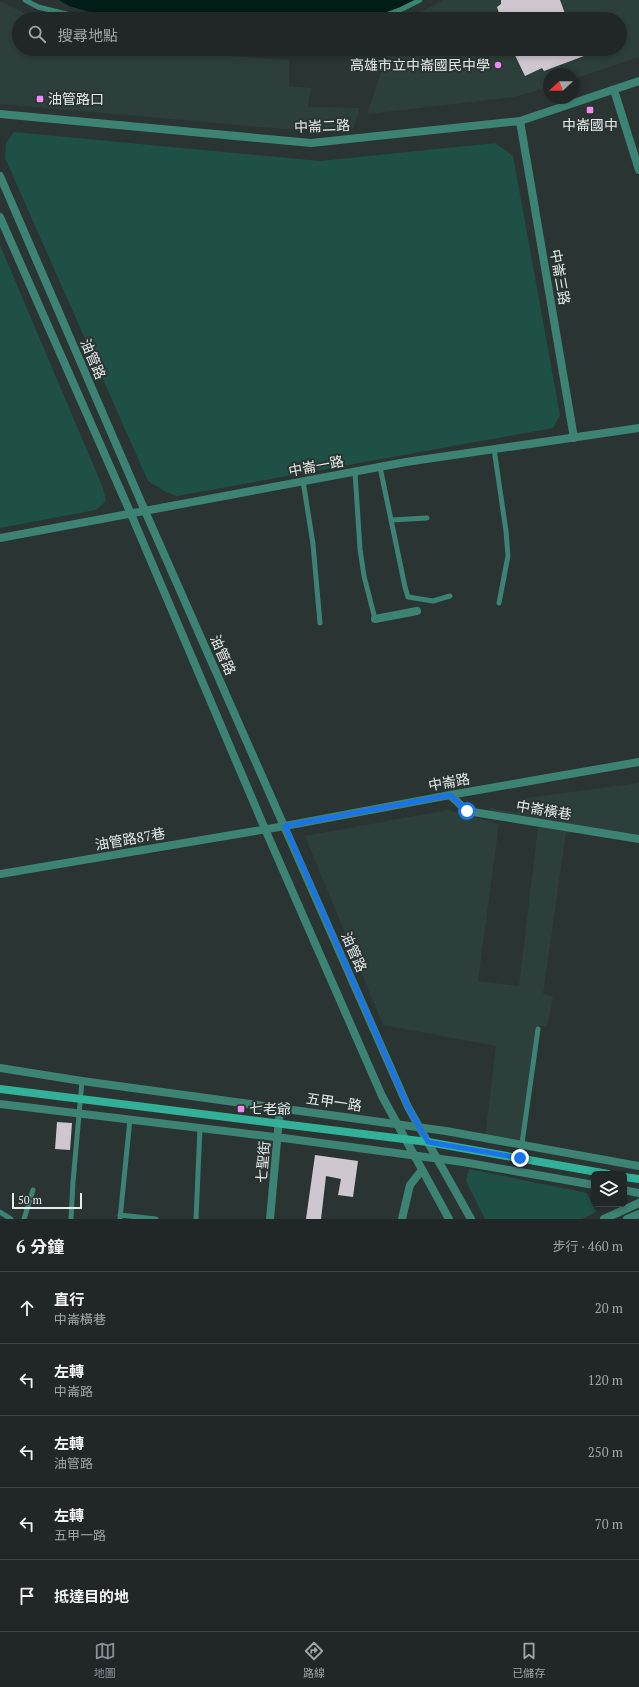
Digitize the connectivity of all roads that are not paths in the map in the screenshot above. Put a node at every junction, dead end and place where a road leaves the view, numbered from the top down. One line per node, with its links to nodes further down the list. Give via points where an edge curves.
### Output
1 (25, 0): 3 (lane, via 38,7)
2 (420, 0): 4 (lane)
3 (58, 12)
4 (394, 12)
5 (639, 81): 6 (street, 中崙二路)
6 (614, 90): 8 (street, 中崙二路); 9 (street)
7 (0, 114): 8 (street, 中崙二路, via 311,142)
8 (520, 121): 13 (street, 中崙三路)
9 (639, 170)
10 (0, 176): 18 (street, 油管路)
11 (0, 217): 19 (street, 油管路)
12 (639, 428): 13 (street, 中崙一路)
13 (574, 438): 14 (street, 中崙一路)
14 (494, 449): 15 (street, 中崙一路); 24 (lane, via 508,556)
15 (380, 467): 16 (street, 中崙一路); 21 (lane)
16 (356, 472): 17 (street, 中崙一路); 26 (lane, via 360,549 364,576)
17 (303, 481): 18 (street, 中崙一路); 27 (lane)
18 (145, 511): 19 (street, 中崙一路); 30 (street, 油管路)
19 (131, 514): 22 (street, 中崙一路); 31 (street, 油管路)
20 (427, 518): 21 (lane)
21 (391, 520): 23 (lane, via 408,597 433,601)
22 (0, 538)
23 (450, 596)
24 (499, 602)
25 (417, 611): 26 (street)
26 (376, 619)
27 (320, 623)
28 (639, 762): 29 (street, 中崙路)
29 (450, 795): 30 (street, 中崙路); 32 (street, 中崙橫巷, via 467,811)
30 (285, 826): 31 (street, 中崙路); 45 (street, 油管路)
31 (265, 829): 33 (street, 油管路87巷); 44 (street, 油管路, via 382,1096)
32 (639, 839)
33 (0, 874)
34 (538, 1029): 50 (lane)
35 (0, 1068): 36 (street, 五甲一路)
36 (82, 1081): 38 (lane); 40 (street, 五甲一路)
37 (0, 1089): 38 (main road, 五甲一路)
38 (81, 1099): 41 (lane); 43 (main road, 五甲一路)
39 (0, 1104): 41 (street)
40 (280, 1108): 43 (street, 七聖街); 44 (street, 五甲一路)
41 (80, 1113): 42 (street); 69 (lane)
42 (130, 1119): 46 (street); 66 (lane)
43 (279, 1124): 47 (street, 七聖街); 48 (main road, 五甲一路)
44 (397, 1124): 45 (street, 五甲一路); 48 (street, 油管路)
45 (419, 1127): 49 (street, 油管路); 50 (street, 五甲一路)
46 (200, 1128): 47 (street); 71 (lane)
47 (278, 1138): 51 (street); 72 (street, 七聖街)
48 (405, 1139): 49 (main road, 五甲一路); 51 (street, 油管路)
49 (428, 1142): 52 (main road, 五甲一路); 53 (street, 油管路)
50 (521, 1145): 52 (lane); 54 (street, 五甲一路)
51 (414, 1156): 53 (street); 55 (street, 油管路)
52 (520, 1158): 56 (main road, 五甲一路)
53 (438, 1160): 59 (street); 75 (street, 油管路)
54 (639, 1166)
55 (422, 1170): 73 (street, via 410,1185); 74 (street, 油管路)
56 (592, 1171)
57 (627, 1178): 58 (main road)
58 (639, 1180)
59 (591, 1184)
60 (33, 1190): 68 (lane)
61 (627, 1191): 62 (street)
62 (639, 1193)
63 (639, 1203): 76 (street)
64 (0, 1212): 67 (lane)
65 (639, 1214): 77 (street)
66 (120, 1217): 70 (lane)
67 (11, 1219)
68 (24, 1219)
69 (71, 1219)
70 (156, 1219)
71 (196, 1219)
72 (270, 1219)
73 (402, 1219)
74 (449, 1219)
75 (471, 1219)
76 (604, 1219)
77 (627, 1219)

